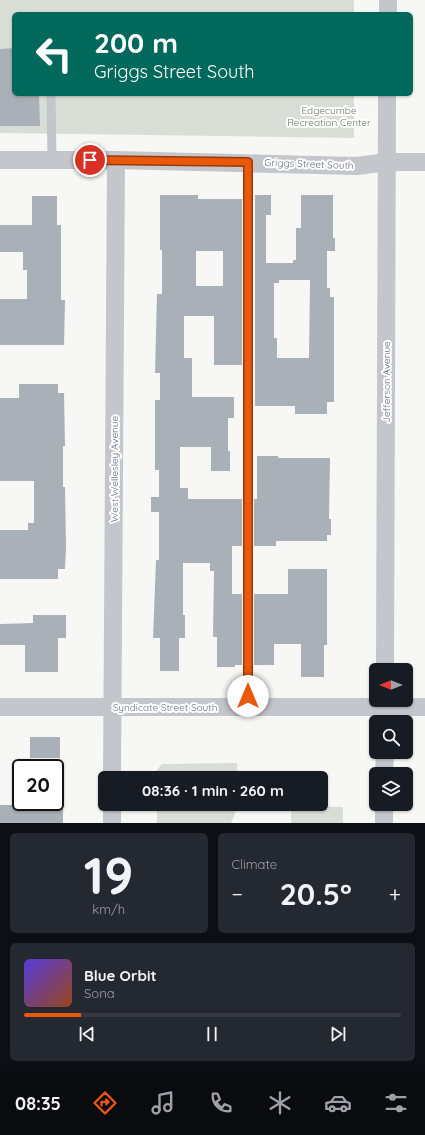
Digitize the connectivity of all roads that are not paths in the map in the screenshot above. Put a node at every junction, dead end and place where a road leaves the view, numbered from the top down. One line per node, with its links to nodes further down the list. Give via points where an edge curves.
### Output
1 (388, 0): 2 (street)
2 (388, 12)
3 (51, 96): 6 (lane)
4 (387, 96): 9 (street, Jefferson Avenue)
5 (0, 160): 6 (street, Griggs Street South)
6 (52, 160): 7 (street, Griggs Street South)
7 (116, 160): 8 (street, Griggs Street South); 13 (street, West Wellesley Avenue)
8 (248, 162): 9 (street, Griggs Street South, via 357,166); 14 (lane)
9 (387, 162): 10 (street, Griggs Street South); 11 (street, Jefferson Avenue)
10 (425, 162)
11 (385, 663)
12 (0, 707): 13 (street, Syndicate Street South)
13 (113, 707): 14 (street, Syndicate Street South); 17 (street, West Wellesley Avenue)
14 (248, 707): 16 (street, Syndicate Street South)
15 (425, 707): 16 (street, Syndicate Street South)
16 (385, 710)
17 (112, 771)
18 (112, 811): 20 (street)
19 (384, 811): 21 (street)
20 (112, 823)
21 (384, 823)

